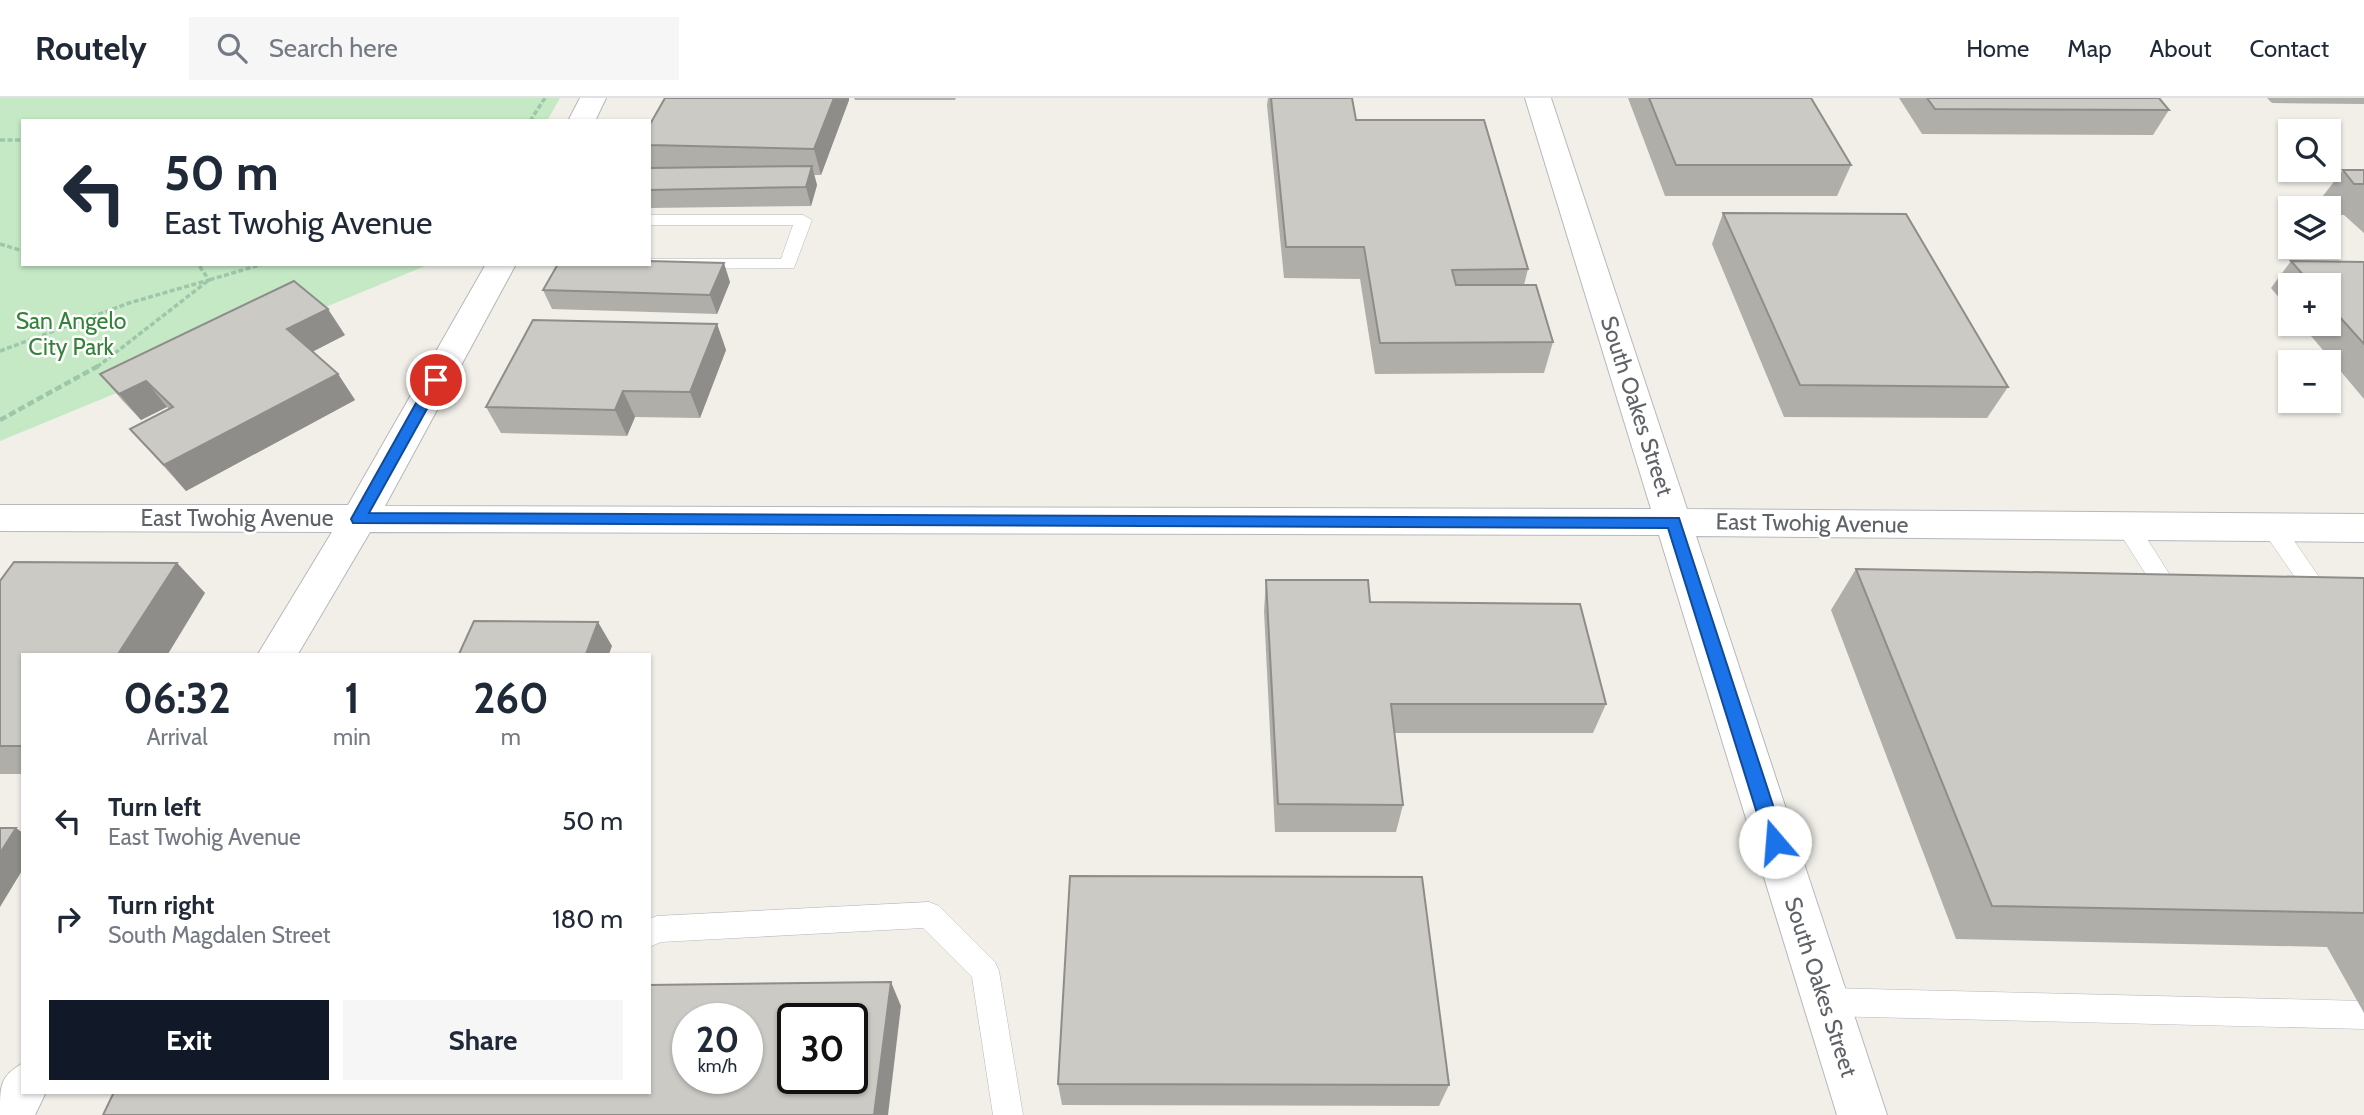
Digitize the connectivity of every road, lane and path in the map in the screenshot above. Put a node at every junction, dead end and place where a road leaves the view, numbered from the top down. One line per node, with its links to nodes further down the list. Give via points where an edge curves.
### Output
1 (545, 98): 4 (path)
2 (593, 98): 5 (street)
3 (1538, 98): 20 (street, South Oakes Street)
4 (531, 119)
5 (582, 119)
6 (0, 140): 7 (path)
7 (21, 140)
8 (651, 220): 11 (lane, via 803,219 788,264)
9 (0, 244): 10 (path)
10 (21, 250)
11 (651, 264)
12 (199, 266): 15 (path)
13 (256, 266): 15 (path)
14 (499, 266): 19 (street)
15 (209, 279): 16 (path); 17 (path, via 102,364)
16 (0, 351)
17 (0, 420)
18 (0, 517): 19 (street, East Twohig Avenue)
19 (359, 519): 20 (street, East Twohig Avenue); 26 (street)
20 (1674, 522): 21 (street, East Twohig Avenue); 28 (street, South Oakes Street)
21 (2126, 526): 22 (street, East Twohig Avenue); 24 (lane)
22 (2273, 527): 23 (street, East Twohig Avenue); 25 (lane)
23 (2364, 528)
24 (2185, 616)
25 (2336, 619)
26 (279, 653)
27 (651, 933): 30 (lane, via 929,915 985,971)
28 (1826, 1002): 29 (lane); 31 (street, South Oakes Street)
29 (2364, 1015)
30 (1008, 1115)
31 (1862, 1115)

